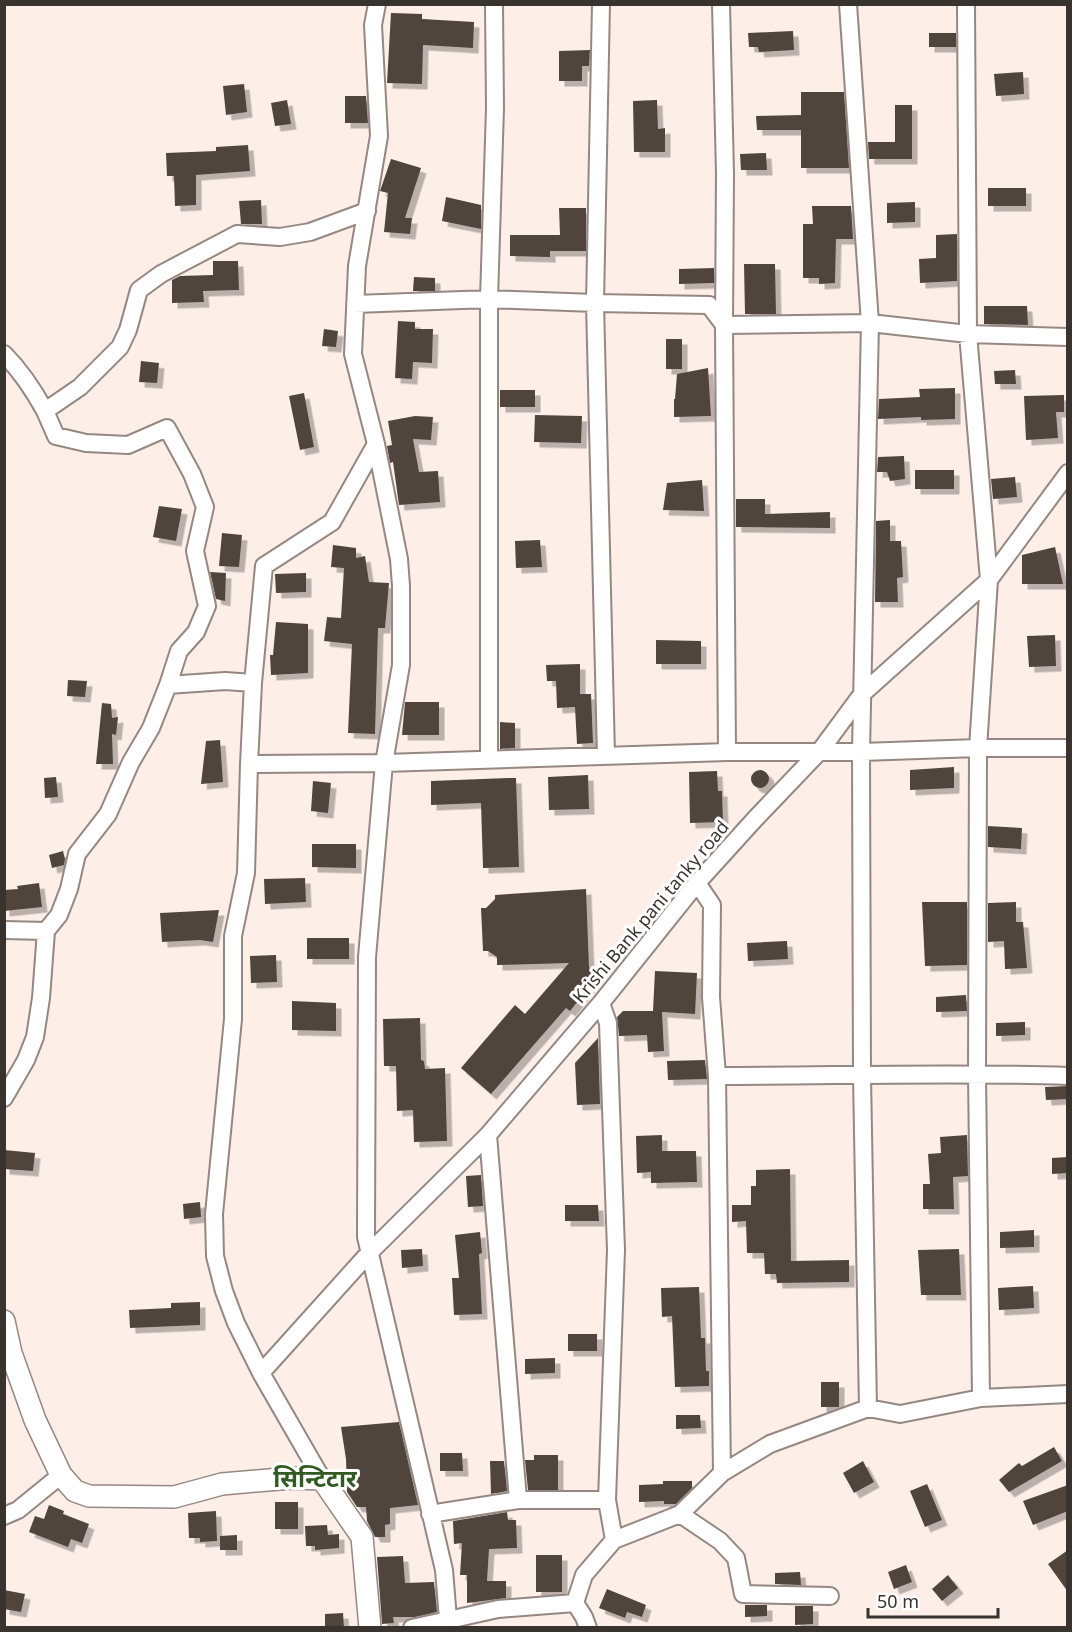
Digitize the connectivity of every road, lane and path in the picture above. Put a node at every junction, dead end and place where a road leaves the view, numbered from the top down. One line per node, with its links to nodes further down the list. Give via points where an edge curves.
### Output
1 (377, 4): 7 (street, via 373,26 379,136)
2 (494, 4): 8 (street)
3 (602, 4): 9 (street)
4 (721, 4): 12 (street)
5 (848, 4): 11 (street)
6 (966, 4): 13 (street)
7 (367, 211): 10 (street); 16 (street, via 310,232 280,237 237,234 161,274 139,290 120,347 80,387)
8 (489, 299): 9 (street); 10 (street); 29 (street)
9 (596, 303): 12 (street, via 709,304); 28 (street)
10 (355, 304): 17 (street, via 353,354)
11 (870, 324): 12 (street); 13 (street); 22 (street)
12 (724, 325): 26 (street)
13 (968, 334): 14 (street); 19 (street)
14 (1068, 337)
15 (4, 354): 16 (street)
16 (45, 411): 21 (street, via 56,436 87,443 128,445 167,428 192,474 205,507 195,551 207,606 196,632 179,651)
17 (376, 444): 20 (street, via 332,522 264,566); 30 (street, via 401,586 401,665)
18 (1068, 473): 19 (street, Krishi Bank pani tanky road)
19 (989, 580): 22 (street, Krishi Bank pani tanky road); 23 (street)
20 (253, 683): 21 (street); 31 (street)
21 (168, 685): 34 (street, via 108,814 77,854 59,915)
22 (862, 694): 25 (street, Krishi Bank pani tanky road); 27 (street)
23 (978, 748): 24 (street); 27 (street); 36 (street)
24 (1068, 748)
25 (820, 751): 26 (street); 27 (street); 32 (street, Krishi Bank pani tanky road)
26 (727, 752): 28 (street)
27 (861, 752): 38 (street)
28 (606, 755): 29 (street)
29 (489, 760): 30 (street)
30 (384, 763): 31 (street); 42 (street, via 367,957)
31 (249, 764): 44 (street, via 246,873 233,936 232,1019 214,1214 215,1256 224,1292)
32 (697, 883): 35 (street, Krishi Bank pani tanky road); 37 (street, via 712,905 711,997)
33 (4, 930): 34 (street)
34 (46, 930): 40 (street, via 34,1037)
35 (601, 1003): 41 (street, Krishi Bank pani tanky road); 52 (street, via 608,1023 616,1250)
36 (977, 1073): 38 (street); 39 (street); 46 (street)
37 (717, 1076): 38 (street); 48 (street)
38 (862, 1076): 47 (street)
39 (1068, 1076)
40 (4, 1098)
41 (488, 1135): 42 (street, Krishi Bank pani tanky road); 51 (street)
42 (369, 1253): 44 (street, Krishi Bank pani tanky road); 53 (street)
43 (4, 1321): 49 (main road, via 35,1420)
44 (261, 1373): 50 (street)
45 (1068, 1394): 46 (street)
46 (981, 1398): 47 (street, via 900,1414)
47 (868, 1408): 48 (street, via 770,1444)
48 (722, 1473): 54 (street)
49 (61, 1475): 50 (main road, via 75,1491 89,1496 174,1497 222,1484); 55 (street, via 18,1510)
50 (322, 1479): 60 (main road, via 362,1537)
51 (518, 1500): 52 (street); 53 (street)
52 (608, 1500): 56 (street)
53 (430, 1514): 59 (street, via 444,1570)
54 (680, 1514): 56 (street); 57 (street, via 720,1541 736,1558 743,1593)
55 (4, 1516)
56 (614, 1540): 58 (street, via 584,1575)
57 (830, 1596)
58 (574, 1603): 59 (street, via 498,1609); 62 (street)
59 (448, 1619): 61 (street)
60 (370, 1628)
61 (412, 1628)
62 (588, 1628)

